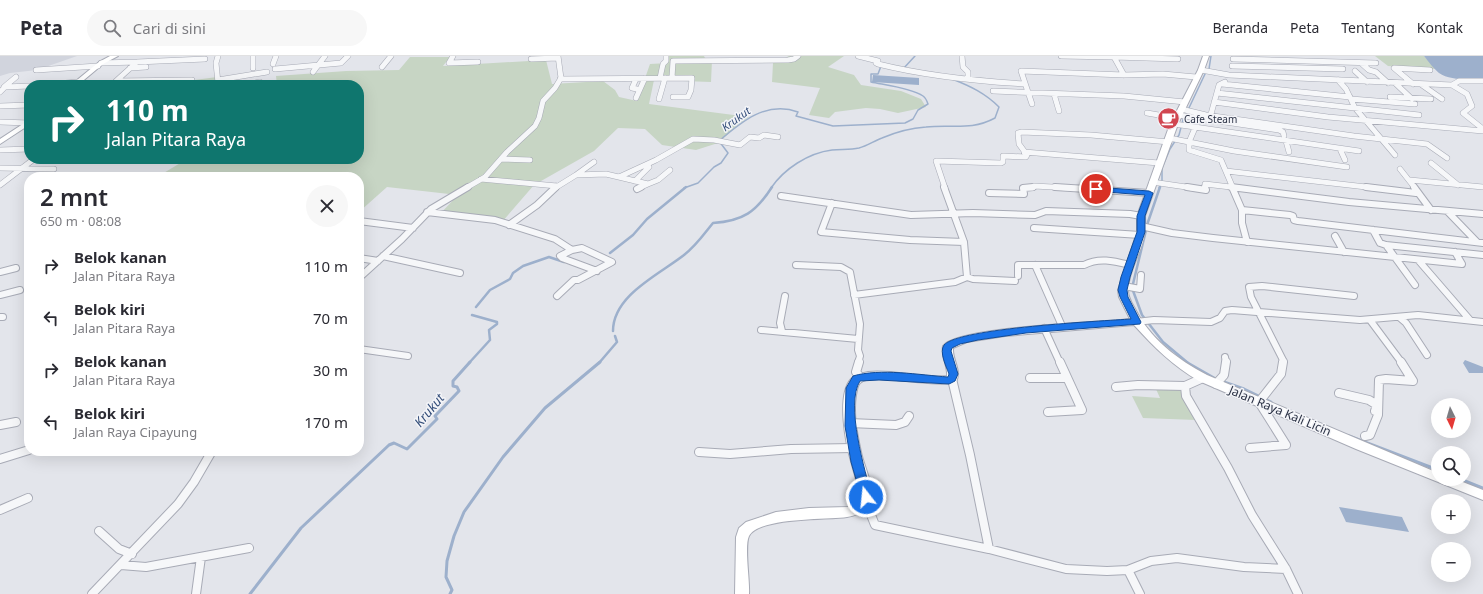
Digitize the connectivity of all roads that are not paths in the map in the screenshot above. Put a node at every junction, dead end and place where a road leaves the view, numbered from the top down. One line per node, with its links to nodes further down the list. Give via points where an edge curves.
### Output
1 (114, 56): 28 (main road)
2 (218, 56): 52 (street)
3 (253, 56): 33 (street)
4 (276, 56): 25 (street, via 274,67)
5 (325, 56): 25 (street)
6 (348, 56): 25 (street, via 342,63)
7 (393, 56): 26 (street); 31 (street)
8 (453, 56): 22 (street, via 449,62)
9 (666, 56): 45 (street)
10 (798, 56): 19 (street, via 788,60)
11 (858, 56): 49 (street, via 908,72)
12 (962, 56): 49 (street)
13 (1061, 56): 16 (street)
14 (1206, 56): 40 (main road)
15 (558, 57): 18 (street); 47 (street)
16 (1114, 57): 20 (street); 41 (street)
17 (205, 59): 21 (street)
18 (531, 59)
19 (676, 59): 46 (street, via 673,61)
20 (1178, 59)
21 (136, 62): 28 (street); 32 (street)
22 (478, 62)
23 (1340, 63): 24 (street); 29 (street, via 1233,58); 34 (street)
24 (1360, 63): 27 (street); 58 (street)
25 (319, 64): 39 (street)
26 (388, 64)
27 (1376, 64)
28 (99, 65): 35 (street); 50 (main road)
29 (1232, 66): 34 (street); 42 (street)
30 (146, 67): 32 (street)
31 (382, 67)
32 (130, 68): 51 (street)
33 (253, 68)
34 (1343, 69): 55 (street)
35 (36, 70)
36 (1430, 70): 62 (street, via 1394,68)
37 (1355, 71): 57 (street)
38 (266, 72): 53 (street)
39 (313, 72)
40 (1200, 72): 41 (street); 42 (street); 89 (main road)
41 (1124, 75): 60 (street, via 1021,72)
42 (1229, 75): 54 (street); 61 (street)
43 (16, 77): 66 (street)
44 (645, 78): 45 (street); 48 (street); 75 (street)
45 (663, 78): 46 (street); 77 (street)
46 (672, 78): 73 (street, via 692,78 688,97)
47 (560, 79): 48 (street); 113 (street, via 543,101 537,123)
48 (636, 79): 67 (street, via 632,88)
49 (968, 79): 60 (street)
50 (81, 80)
51 (117, 80)
52 (218, 80)
53 (231, 80)
54 (1338, 80): 55 (street); 76 (street)
55 (1353, 81): 57 (street)
56 (1483, 81): 64 (street, via 1459,81)
57 (1367, 82): 58 (street)
58 (1388, 83): 59 (street)
59 (1395, 83): 62 (street); 78 (street)
60 (1025, 84): 70 (street)
61 (1222, 84): 71 (street, via 1219,84); 76 (street)
62 (1413, 84): 63 (street)
63 (1422, 84): 64 (street); 80 (street)
64 (1452, 85): 97 (street, via 1465,92 1471,101 1472,106 1463,113)
65 (24, 86): 66 (street)
66 (2, 88): 69 (street)
67 (637, 89)
68 (993, 91): 70 (street)
69 (0, 92)
70 (1028, 93): 72 (street); 82 (street)
71 (1217, 93): 81 (street); 86 (street)
72 (1054, 94): 87 (street); 89 (street, via 1124,96)
73 (673, 97)
74 (1390, 97): 78 (street)
75 (636, 98)
76 (1351, 98): 83 (street); 86 (street)
77 (659, 99)
78 (1412, 99): 79 (street)
79 (1431, 99)
80 (1442, 99)
81 (1214, 102): 90 (street); 92 (street)
82 (1032, 104)
83 (1415, 104)
84 (24, 105): 85 (street)
85 (0, 106)
86 (1355, 108): 91 (street); 92 (street)
87 (1059, 111)
88 (1147, 113): 89 (street)
89 (1179, 115): 90 (street, via 1192,112); 95 (street); 95 (street, via 1188,126); 101 (main road)
90 (1209, 115): 102 (street)
91 (1419, 115)
92 (1365, 121): 97 (street); 102 (street)
93 (0, 122): 94 (street)
94 (24, 123)
95 (1197, 124): 100 (street); 100 (street, via 1279,130); 104 (street)
96 (24, 125): 99 (main road)
97 (1483, 130)
98 (778, 137): 129 (street, via 750,137 740,145 693,139)
99 (3, 138): 103 (main road)
100 (1285, 138): 106 (street); 110 (street)
101 (1169, 139): 104 (street); 109 (street, via 1020,132 1018,144); 117 (main road)
102 (1383, 139): 111 (street); 112 (street, via 1429,144)
103 (0, 142)
104 (1187, 142): 122 (street); 127 (street, via 1190,151 1220,159)
105 (24, 149): 107 (street)
106 (1340, 149): 108 (street); 115 (street)
107 (0, 150)
108 (1358, 151)
109 (1024, 152): 117 (street); 151 (street, via 1027,157 1002,157 1001,163 936,160)
110 (1289, 152)
111 (1394, 155)
112 (1447, 158)
113 (501, 159): 114 (street); 130 (street)
114 (530, 160)
115 (1345, 160)
116 (594, 162): 128 (street)
117 (1159, 163): 133 (main road)
118 (1431, 163): 136 (street)
119 (27, 164): 120 (street)
120 (23, 167): 123 (street); 124 (street); 135 (street)
121 (649, 167): 132 (street)
122 (1347, 167)
123 (0, 168)
124 (54, 168)
125 (1400, 169): 131 (street)
126 (670, 170): 134 (street)
127 (1226, 171): 140 (street); 143 (street)
128 (576, 175): 129 (street); 137 (street)
129 (619, 177): 132 (street)
130 (481, 180): 137 (street); 149 (street)
131 (1410, 180): 136 (street); 143 (street)
132 (635, 181): 134 (street)
133 (1154, 183): 140 (street, via 1205,190 1206,184); 142 (main road)
134 (648, 184): 139 (street)
135 (0, 185)
136 (1458, 185): 138 (street)
137 (557, 186): 155 (street, via 537,205)
138 (1480, 187): 144 (street)
139 (637, 188)
140 (1232, 188): 147 (street); 148 (street)
141 (989, 193): 142 (street, via 1024,194 1023,188 1034,186)
142 (1149, 193): 153 (main road)
143 (1416, 193): 148 (street)
144 (1483, 193)
145 (781, 196): 146 (street)
146 (832, 203): 151 (street, via 911,215); 162 (street, via 820,232)
147 (1242, 210): 159 (street, via 1290,215 1298,222); 163 (street, via 1242,223)
148 (1431, 210): 150 (street)
149 (427, 212): 155 (street, via 488,219); 157 (street)
150 (1448, 212): 152 (street); 164 (street)
151 (953, 213): 153 (street, via 1068,212); 162 (street)
152 (1483, 214)
153 (1141, 216): 156 (main road)
154 (364, 222): 157 (street)
155 (509, 225): 166 (street, via 555,239)
156 (1143, 226): 160 (main road); 163 (street)
157 (413, 228): 172 (street)
158 (1034, 228): 160 (street)
159 (1373, 230): 164 (street); 165 (street, via 1380,242)
160 (1140, 235): 176 (main road)
161 (1334, 236): 167 (street)
162 (964, 242): 183 (street)
163 (1247, 242): 167 (street)
164 (1480, 243)
165 (1386, 245): 168 (street); 171 (street)
166 (572, 250): 178 (street, via 560,256); 178 (street, via 582,248 612,262)
167 (1344, 252): 171 (street)
168 (1455, 252): 169 (street); 173 (street, via 1462,264)
169 (1483, 255)
170 (364, 258): 172 (street)
171 (1396, 258): 173 (street); 185 (street)
172 (380, 259): 180 (street); 181 (street)
173 (1419, 260): 195 (street)
174 (796, 265): 188 (street, via 849,270)
175 (1035, 265): 176 (street, via 1084,266 1090,261 1099,260); 183 (street, via 1018,265 1017,279); 198 (street)
176 (1130, 265): 184 (main road)
177 (16, 268): 179 (street)
178 (597, 271): 189 (street, via 574,280)
179 (0, 272)
180 (364, 273)
181 (460, 273)
182 (1141, 275): 184 (street)
183 (967, 278): 188 (street, via 925,287)
184 (1132, 285): 196 (main road, Jalan Raya Kali Licin, via 1124,297)
185 (1415, 285)
186 (20, 290): 187 (street)
187 (0, 295)
188 (854, 295): 202 (street, via 860,324)
189 (557, 296)
190 (786, 296): 201 (street, via 780,323)
191 (1354, 296): 192 (street, via 1252,286 1249,290)
192 (1258, 311): 194 (street); 196 (street, via 1228,310 1211,322); 216 (street, via 1283,360 1280,374)
193 (1398, 317): 194 (street); 195 (street, via 1425,315); 204 (street, via 1406,323)
194 (1370, 320): 222 (street, via 1413,381 1379,380 1378,415 1370,435)
195 (1470, 320): 197 (street)
196 (1139, 321): 198 (main road); 210 (main road, Jalan Raya Kali Licin, via 1168,356)
197 (1483, 322)
198 (1062, 326): 199 (main road)
199 (1044, 328): 209 (street); 211 (main road, via 953,343 948,346 947,351 954,374)
200 (760, 330): 201 (street)
201 (782, 331): 202 (street)
202 (858, 340): 207 (street, via 860,356 856,372)
203 (364, 350): 205 (street)
204 (1427, 355)
205 (408, 356)
206 (1226, 357): 212 (street, via 1227,367)
207 (860, 377): 211 (main road, via 905,377 940,381); 220 (main road, via 851,388)
208 (1030, 378): 209 (street)
209 (1066, 378): 217 (street, via 1082,410)
210 (1203, 378): 212 (main road, Jalan Raya Kali Licin); 213 (street)
211 (952, 379): 237 (street, via 978,478)
212 (1219, 382): 216 (main road, Jalan Raya Kali Licin)
213 (1185, 386): 214 (street); 241 (street, via 1186,396 1252,515)
214 (1116, 387)
215 (1339, 393): 222 (street, via 1369,400 1377,405)
216 (1262, 400): 222 (main road, Jalan Raya Kali Licin); 224 (street, via 1286,445)
217 (1048, 412)
218 (908, 416): 220 (street, via 905,422 896,425)
219 (16, 422): 221 (street)
220 (850, 423): 223 (main road)
221 (0, 425)
222 (1362, 441): 229 (main road, Jalan Raya Kali Licin)
223 (854, 448): 226 (street, via 783,449 720,454); 233 (main road, via 867,499)
224 (1250, 448)
225 (24, 451): 228 (street)
226 (699, 452)
227 (209, 456): 238 (street, via 186,493)
228 (0, 458)
229 (1431, 475)
230 (1459, 486): 231 (main road)
231 (1483, 496)
232 (28, 498): 234 (street)
233 (863, 506): 237 (street, via 869,510 875,525); 245 (main road, via 848,512 774,518 747,529 742,538)
234 (0, 510)
235 (99, 531): 238 (street, via 119,549)
236 (249, 548): 239 (street)
237 (989, 549): 242 (street, via 1057,567)
238 (132, 554): 240 (street)
239 (201, 557): 240 (street, via 153,566); 244 (street)
240 (120, 565): 243 (street)
241 (1286, 569): 242 (street, via 1244,567 1177,558 1159,559); 247 (street)
242 (1128, 570): 246 (street)
243 (92, 594)
244 (196, 594)
245 (742, 594)
246 (1140, 594)
247 (1298, 594)

